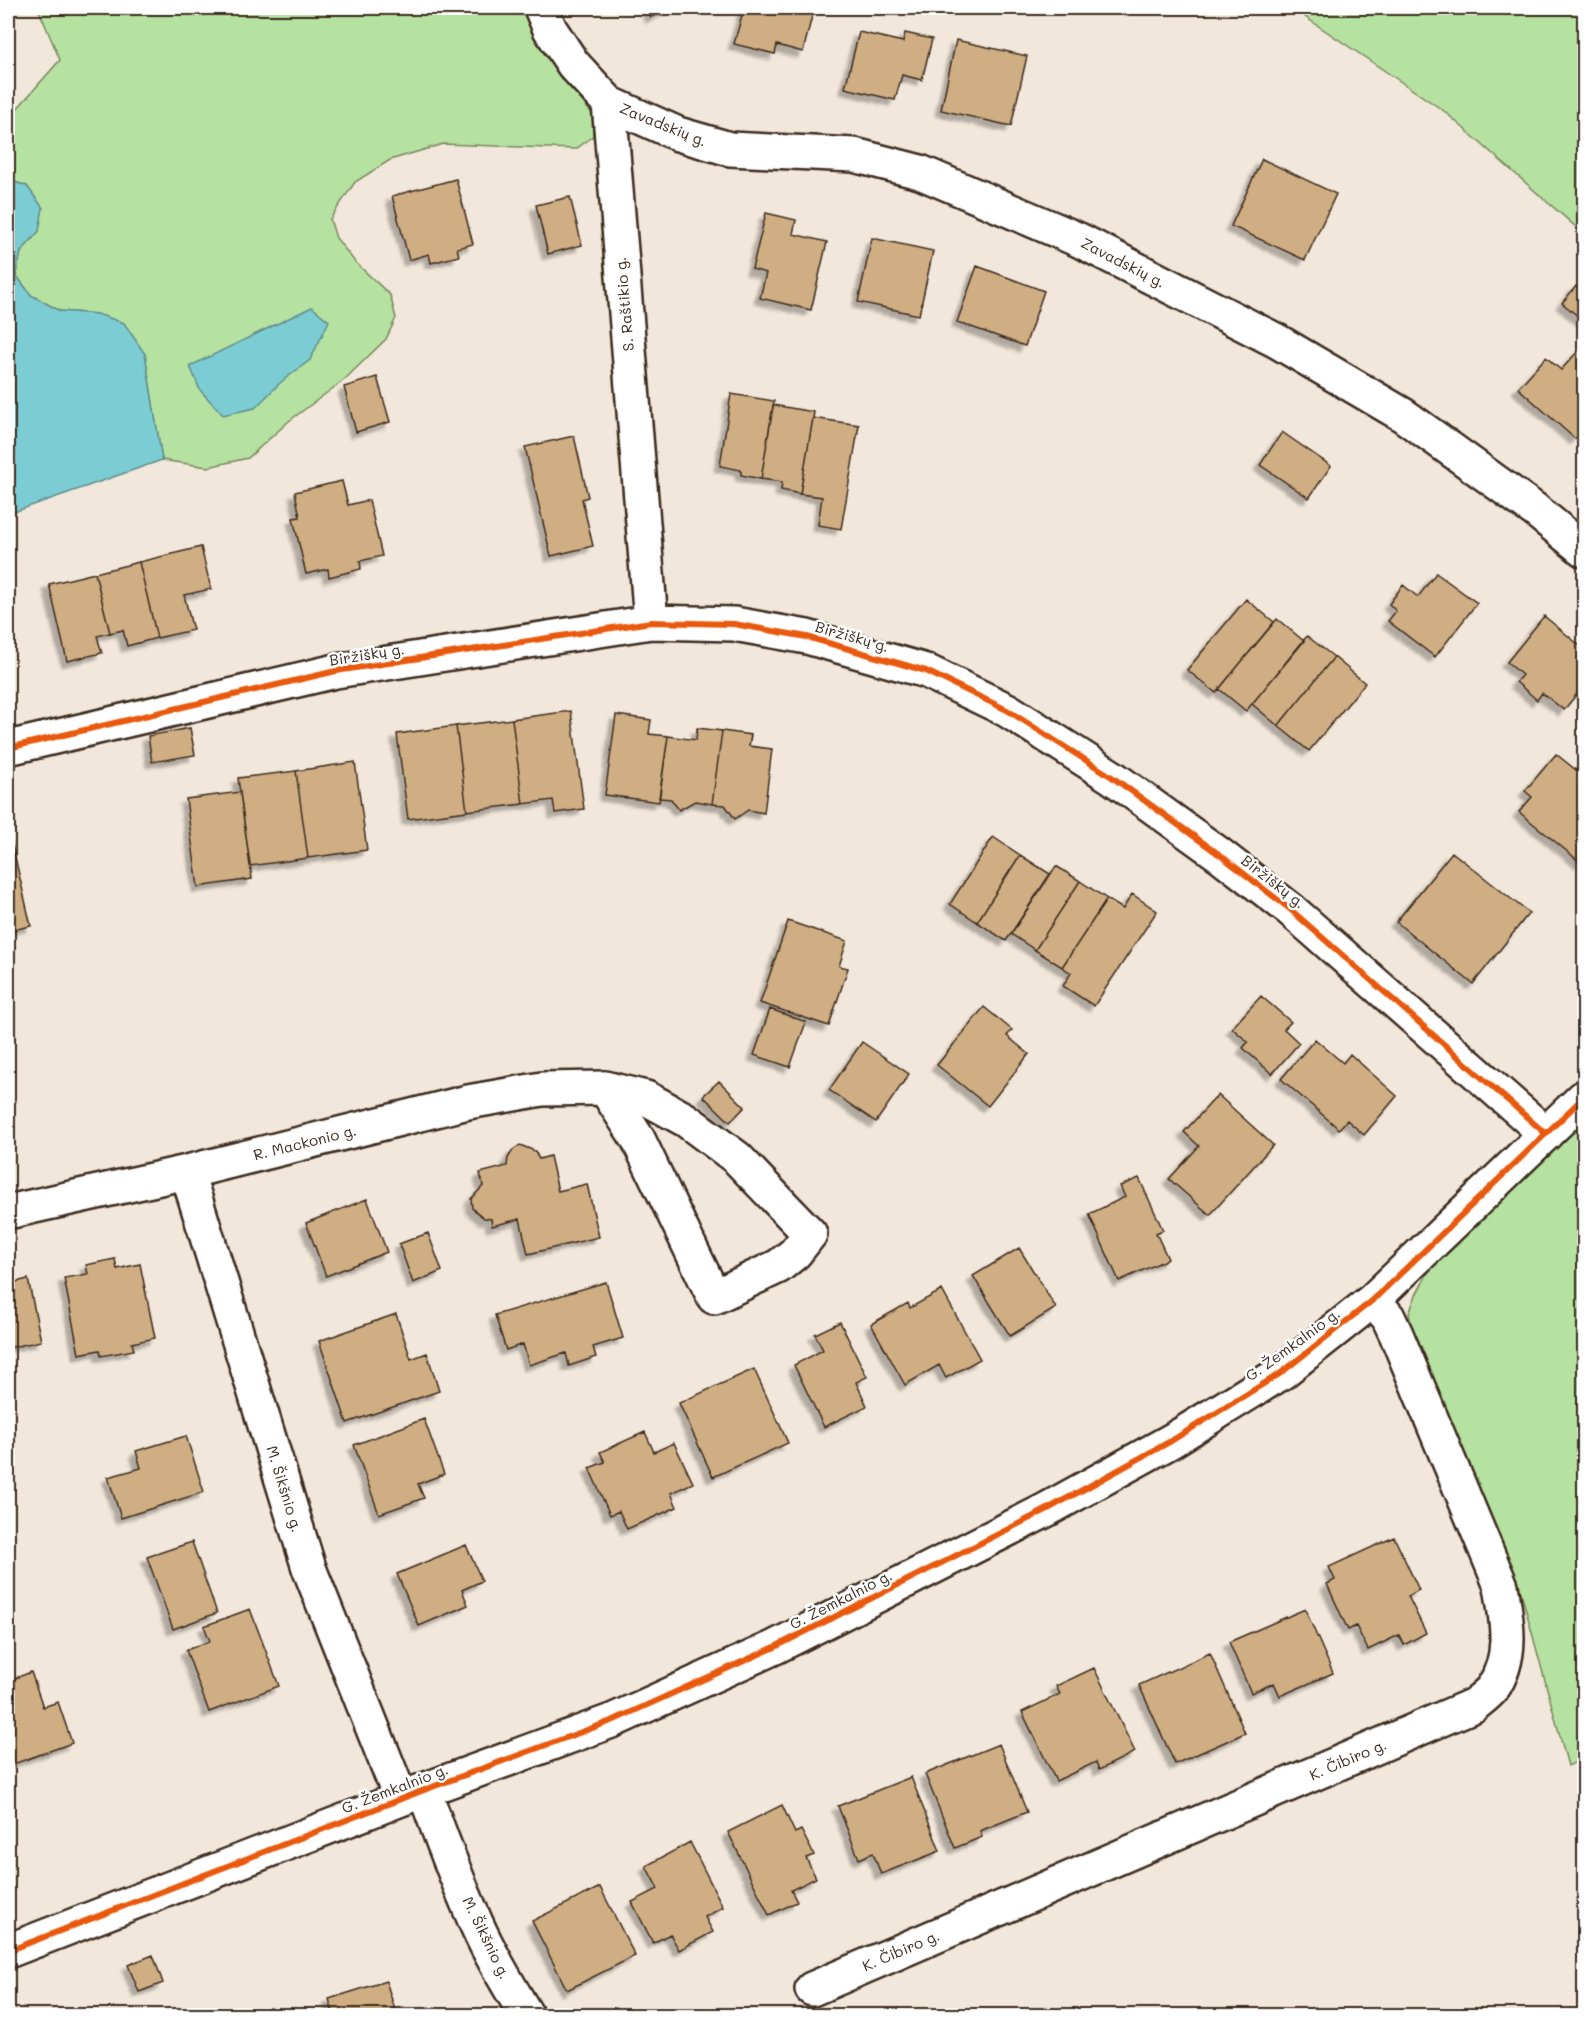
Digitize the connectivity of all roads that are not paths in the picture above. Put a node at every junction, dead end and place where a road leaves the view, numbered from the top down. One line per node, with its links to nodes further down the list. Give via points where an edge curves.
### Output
1 (541, 8): 2 (street, via 573,64)
2 (609, 103): 3 (street, Zavadskių g., via 678,134 730,149 854,155 920,172 1079,240 1276,341 1403,416); 4 (street, S. Raštikio g.)
3 (1584, 550)
4 (651, 622): 5 (street, Biržiškų g., via 336,671); 8 (street, Biržiškų g., via 734,624 807,637 926,671 1006,710 1112,777 1291,910)
5 (8, 748)
6 (605, 1088): 6 (street, R. Mackonio g., via 638,1139 714,1297 779,1266 810,1234 737,1158 686,1120 646,1098); 9 (street, R. Mackonio g., via 542,1089 468,1102)
7 (1584, 1097): 8 (street, G. Žemkalnio g.)
8 (1546, 1134): 11 (street, G. Žemkalnio g.)
9 (187, 1172): 10 (street, R. Mackonio g.); 12 (street, M. Šikšnio g., via 309,1568)
10 (8, 1212)
11 (1373, 1300): 12 (street, G. Žemkalnio g., via 1281,1373 1171,1441 1046,1510 775,1647 635,1710); 14 (street, K. Čibiro g., via 1396,1334 1501,1586 1508,1630 1504,1662 1492,1689 1474,1705)
12 (412, 1795): 13 (street, G. Žemkalnio g.); 15 (street, M. Šikšnio g.)
13 (8, 1951)
14 (812, 1989)
15 (527, 2016)

